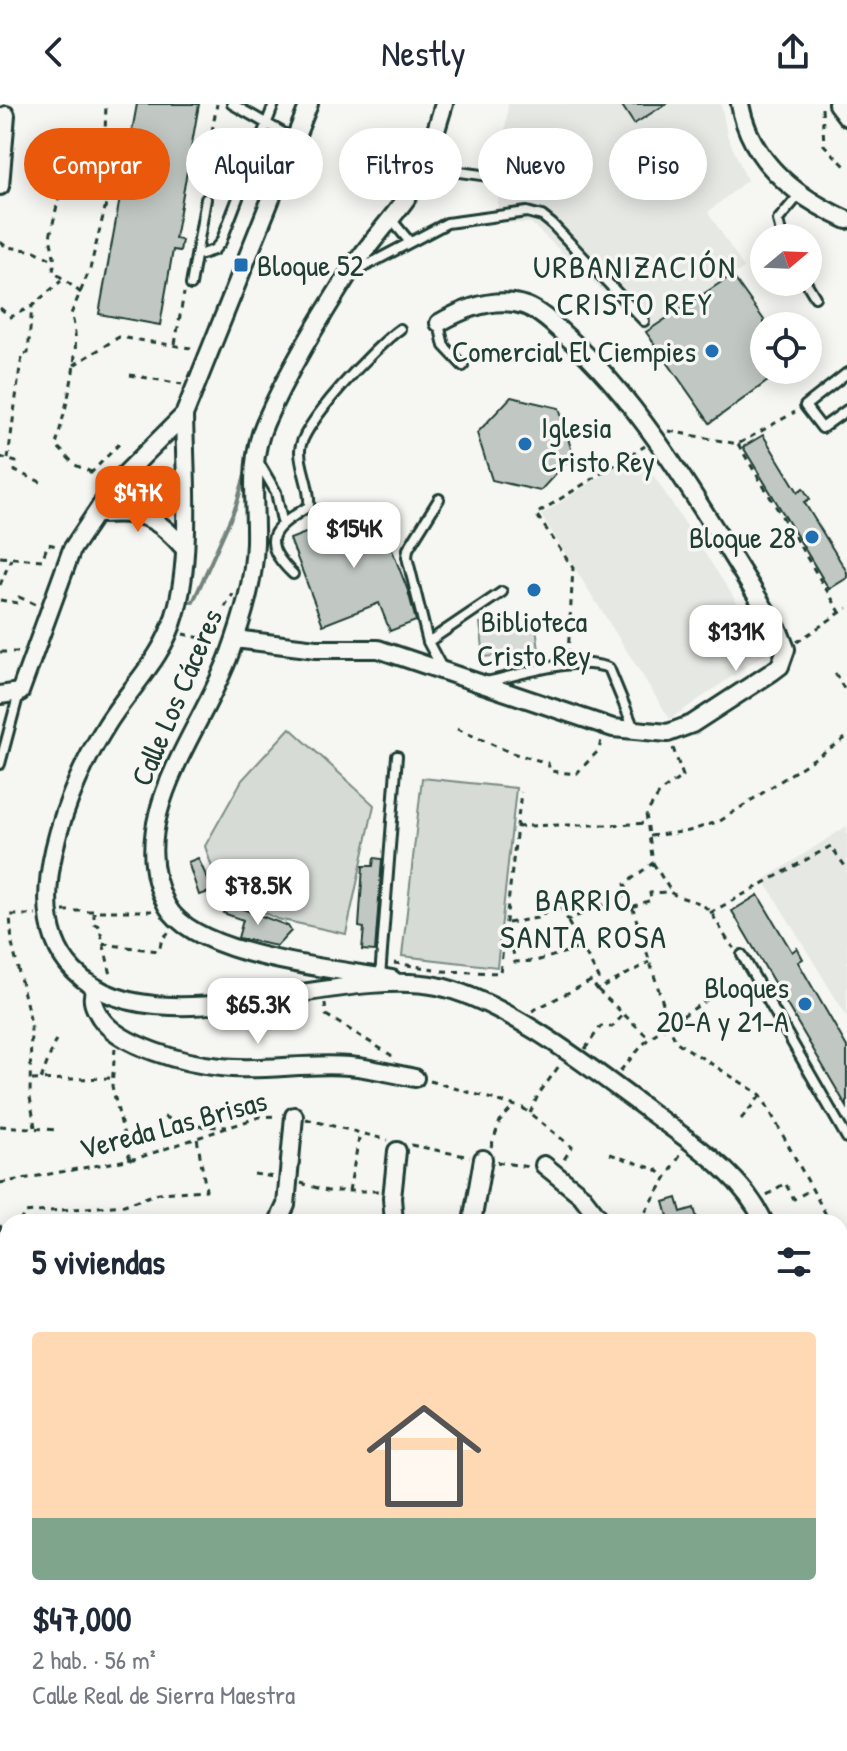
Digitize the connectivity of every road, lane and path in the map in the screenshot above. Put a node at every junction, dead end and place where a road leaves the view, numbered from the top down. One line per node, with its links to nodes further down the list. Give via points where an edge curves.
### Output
1 (106, 104): 27 (path, via 100,142 92,148 68,145 50,237)
2 (232, 104): 10 (lane)
3 (274, 104): 10 (lane)
4 (309, 104): 12 (street)
5 (444, 104): 13 (street, Calle Los Cáceres)
6 (740, 104): 16 (street, via 760,156)
7 (829, 107): 9 (street); 14 (path, via 824,145)
8 (6, 115): 15 (street)
9 (847, 117)
10 (268, 125): 11 (lane); 26 (lane, via 221,242)
11 (274, 128)
12 (299, 128)
13 (436, 128)
14 (847, 168)
15 (0, 186)
16 (800, 194): 22 (street); 23 (lane)
17 (107, 200): 31 (path)
18 (206, 200): 26 (lane)
19 (270, 200): 38 (street)
20 (405, 200): 21 (street, Calle Los Cáceres)
21 (390, 217): 24 (lane); 28 (street, Calle Los Cáceres)
22 (847, 220)
23 (779, 224)
24 (409, 241): 28 (lane); 35 (lane, via 447,223 535,214 552,224)
25 (0, 242): 27 (path)
26 (198, 255): 30 (lane)
27 (55, 261): 29 (path, via 53,271)
28 (348, 275): 52 (street, Calle Los Cáceres, via 280,392)
29 (61, 281): 31 (path); 32 (path)
30 (191, 285): 34 (path)
31 (81, 293): 39 (path, via 71,314)
32 (32, 306): 33 (path, via 11,317); 51 (path)
33 (0, 308)
34 (181, 310)
35 (644, 321)
36 (439, 323): 40 (lane, via 444,346); 47 (street, via 470,308 500,302 537,312 592,357)
37 (400, 329): 58 (lane, via 345,383 303,435 299,449 309,506)
38 (211, 352): 39 (path, via 119,337); 43 (street)
39 (74, 365): 53 (path, via 56,445)
40 (463, 366)
41 (847, 373): 44 (lane)
42 (130, 375): 43 (path)
43 (194, 386): 46 (street)
44 (805, 406): 45 (lane, via 822,428); 49 (path)
45 (847, 410)
46 (184, 415): 55 (street); 59 (street)
47 (660, 435): 49 (path); 74 (street); 77 (path, via 536,514 573,568)
48 (122, 441): 53 (path)
49 (738, 444): 69 (path)
50 (0, 457): 51 (path)
51 (8, 459): 54 (path, via 16,462 15,471)
52 (256, 459): 58 (lane, via 276,492); 72 (street, Calle Los Cáceres, via 251,584)
53 (90, 474): 55 (path)
54 (43, 483)
55 (116, 483): 57 (street)
56 (439, 499): 73 (lane, via 407,557)
57 (98, 514): 59 (street, via 143,514); 60 (street)
58 (282, 521): 63 (lane, via 274,548)
59 (183, 547): 71 (street, via 179,600)
60 (72, 549): 62 (path, via 48,544 42,560); 70 (street)
61 (0, 557): 62 (path)
62 (11, 559): 64 (path)
63 (293, 574)
64 (0, 585)
65 (502, 592): 73 (lane)
66 (229, 597): 71 (path, via 205,639)
67 (0, 600): 70 (path, via 18,603 19,597 36,604 33,614)
68 (847, 608): 69 (path)
69 (840, 612): 74 (path)
70 (46, 617): 76 (street)
71 (170, 631): 101 (street, via 82,766 54,854)
72 (235, 639): 78 (street, via 316,649 364,647); 100 (street, Calle Los Cáceres, via 160,803 153,830 152,854)
73 (428, 642): 78 (lane)
74 (786, 649): 87 (street, via 772,672 704,717)
75 (0, 652): 76 (path)
76 (32, 655): 81 (street)
77 (567, 666): 80 (lane); 86 (lane, via 609,668)
78 (444, 671): 80 (street)
79 (835, 673): 82 (path)
80 (481, 683): 84 (street)
81 (20, 692): 83 (street); 90 (lane)
82 (847, 694)
83 (0, 695)
84 (603, 725): 85 (path, via 599,750 576,774 550,771 548,763); 86 (street)
85 (457, 729)
86 (635, 731): 87 (street)
87 (668, 733): 92 (path, via 683,776 661,791)
88 (847, 737): 94 (path, via 720,821)
89 (397, 756): 112 (lane)
90 (0, 764)
91 (521, 792): 93 (path)
92 (646, 823): 93 (path); 94 (path)
93 (517, 827): 106 (path)
94 (650, 836): 95 (path)
95 (653, 863): 97 (path); 98 (path, via 625,884)
96 (847, 869): 103 (path, via 831,846)
97 (670, 892): 99 (path, via 650,893 651,900); 103 (path)
98 (628, 894): 99 (path); 105 (path)
99 (632, 907): 111 (path)
100 (168, 908): 102 (path); 104 (street)
101 (48, 912): 102 (path); 115 (street, via 51,934 66,963); 131 (path, via 10,915 31,1023)
102 (94, 912): 107 (path)
103 (710, 913): 110 (path)
104 (181, 920): 107 (path, via 162,939 159,951); 112 (street, via 216,941 267,958)
105 (568, 920): 106 (path, via 558,903 537,918); 109 (path)
106 (506, 923): 108 (path)
107 (103, 944): 119 (path)
108 (503, 946): 109 (path, via 512,946 515,962); 112 (path, via 500,973)
109 (583, 947): 113 (path, via 599,978)
110 (742, 955): 145 (lane)
111 (649, 962): 116 (path); 122 (path)
112 (381, 969): 114 (street)
113 (591, 981): 116 (path); 121 (path)
114 (413, 983): 117 (street); 121 (street, via 457,991)
115 (95, 989): 119 (street); 123 (street, via 94,1006)
116 (598, 990): 120 (path)
117 (323, 992): 119 (street, via 155,1006); 127 (path, via 326,1015 391,1055)
118 (716, 994): 122 (path)
119 (116, 999)
120 (625, 1013): 124 (path); 126 (path, via 612,1027 601,1026)
121 (515, 1020): 126 (street)
122 (670, 1025): 124 (path); 133 (path, via 675,1041)
123 (117, 1037): 127 (street, via 220,1067 349,1066); 128 (path)
124 (649, 1038): 132 (path)
125 (56, 1039): 130 (path)
126 (574, 1055): 132 (street); 135 (path, via 538,1095)
127 (387, 1073): 129 (street)
128 (112, 1078): 130 (path); 150 (path)
129 (415, 1078): 134 (path)
130 (41, 1079): 131 (path)
131 (31, 1080): 140 (path)
132 (610, 1082): 146 (street)
133 (761, 1095): 138 (path); 157 (path)
134 (514, 1106): 135 (path); 151 (path, via 500,1121)
135 (530, 1113): 147 (path)
136 (294, 1116): 141 (path, Vereda Las Brisas, via 259,1117); 143 (path, Vereda Las Brisas); 155 (street)
137 (164, 1117): 141 (path, via 192,1126)
138 (741, 1119)
139 (0, 1126): 140 (path)
140 (35, 1127): 142 (path)
141 (232, 1127): 144 (path, Vereda Las Brisas)
142 (59, 1130)
143 (360, 1133): 151 (path, Vereda Las Brisas); 158 (path)
144 (197, 1138): 150 (path, Vereda Las Brisas); 161 (path, via 206,1190 159,1193 124,1205)
145 (847, 1138)
146 (689, 1142): 154 (path); 160 (street, via 740,1184)
147 (572, 1147)
148 (397, 1151): 159 (street)
149 (610, 1154): 154 (path)
150 (130, 1160): 156 (path, Vereda Las Brisas)
151 (485, 1160): 152 (path, Vereda Las Brisas); 164 (street)
152 (544, 1165): 165 (street)
153 (254, 1174): 155 (path)
154 (666, 1178): 166 (path)
155 (289, 1180): 158 (path); 162 (street)
156 (0, 1183)
157 (812, 1189): 160 (path, via 794,1199 785,1183); 168 (path)
158 (349, 1191): 159 (path)
159 (392, 1191): 163 (street)
160 (754, 1204): 167 (street)
161 (24, 1214)
162 (282, 1214)
163 (393, 1214)
164 (474, 1214)
165 (596, 1214)
166 (644, 1214)
167 (760, 1214)
168 (826, 1214)

